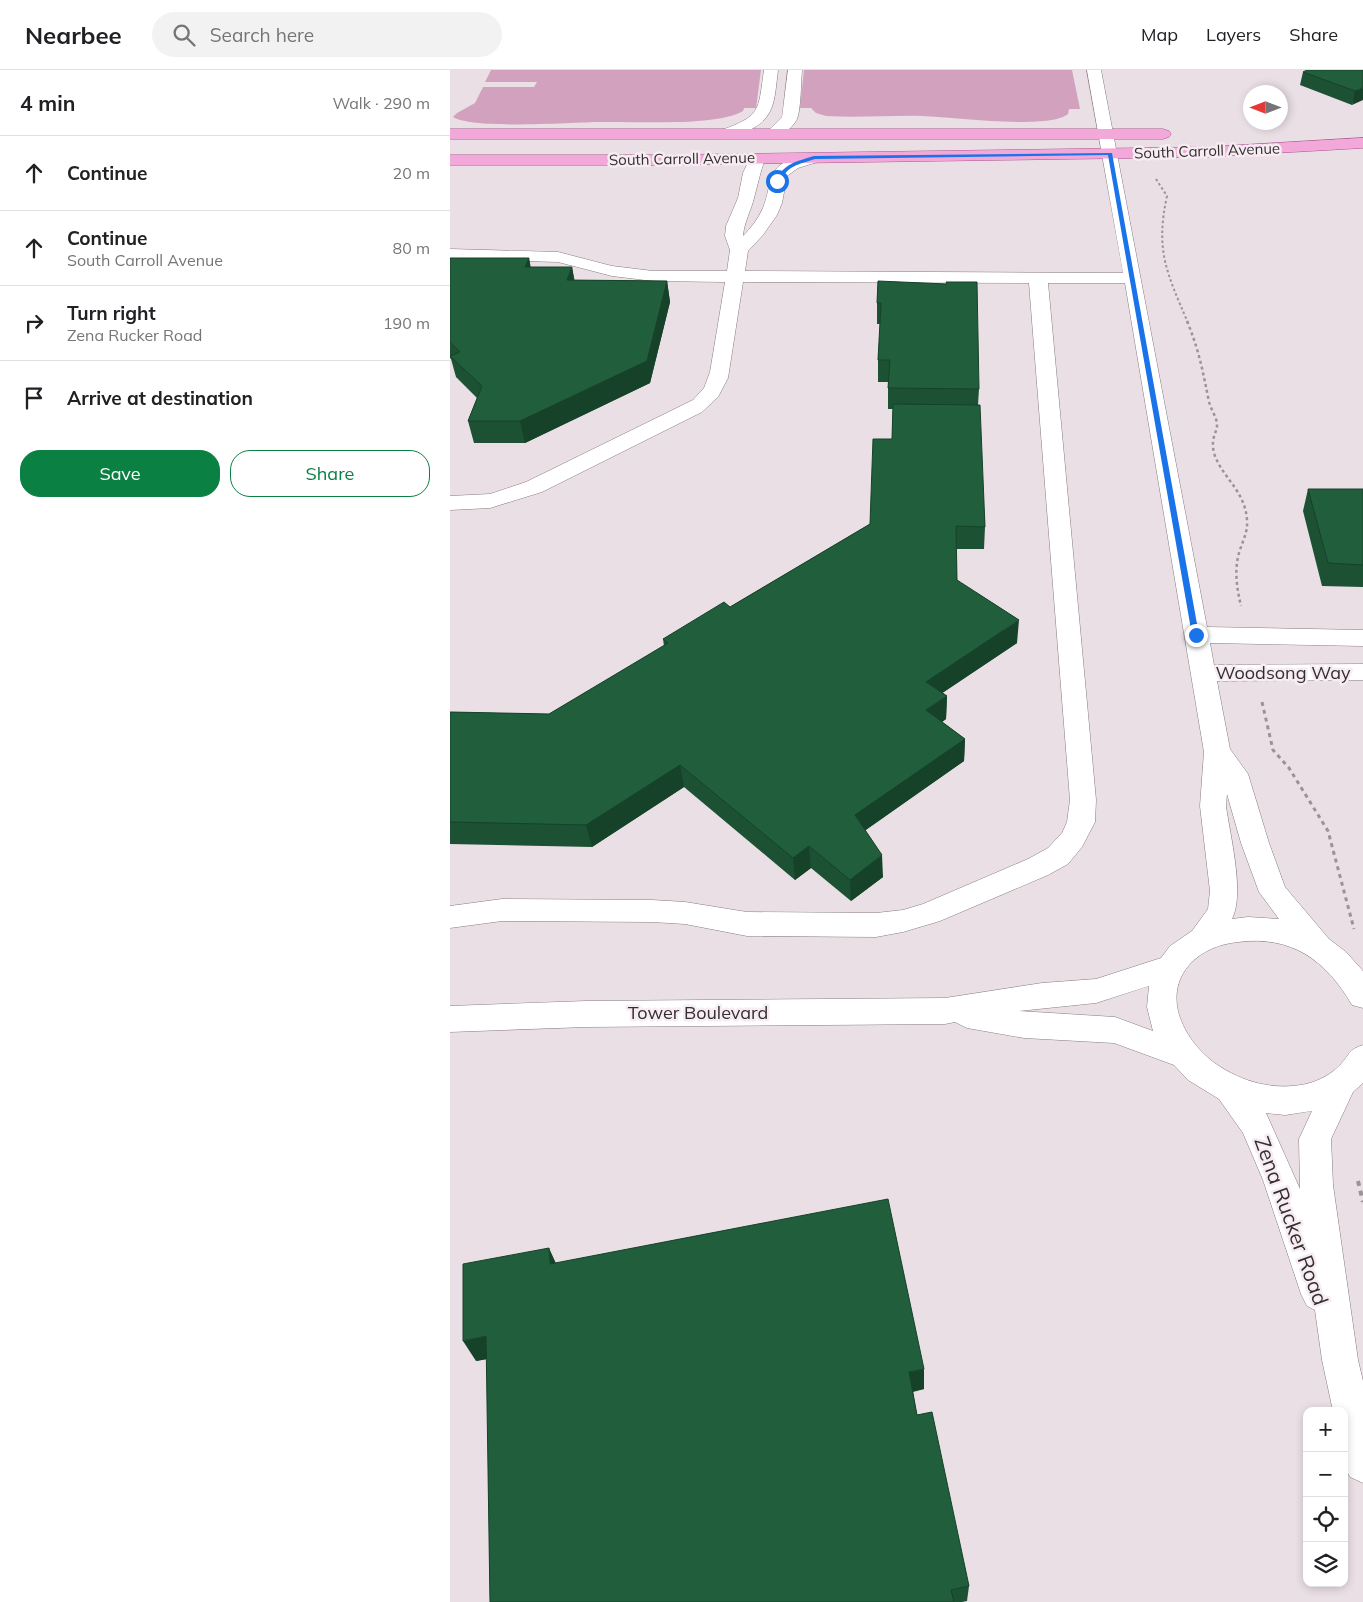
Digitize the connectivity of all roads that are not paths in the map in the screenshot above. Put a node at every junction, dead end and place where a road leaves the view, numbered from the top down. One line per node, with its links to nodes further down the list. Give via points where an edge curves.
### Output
1 (771, 70): 7 (street, via 765,111 760,120)
2 (795, 70): 4 (street, via 790,118)
3 (1094, 70): 12 (street)
4 (774, 133): 7 (main road, South Carroll Avenue); 8 (main road, South Carroll Avenue); 16 (main road, via 734,147)
5 (1363, 133): 10 (main road, South Carroll Avenue)
6 (450, 134): 7 (main road, South Carroll Avenue)
7 (725, 134)
8 (912, 134): 12 (main road, South Carroll Avenue); 14 (main road, via 808,138 784,143)
9 (1181, 134): 12 (main road, South Carroll Avenue)
10 (1258, 134)
11 (1363, 143): 12 (main road, South Carroll Avenue, via 1206,152)
12 (1108, 144): 13 (main road, South Carroll Avenue); 21 (street)
13 (814, 158): 14 (main road, South Carroll Avenue); 17 (street, via 790,165 782,172 771,210)
14 (757, 159): 16 (main road, South Carroll Avenue); 17 (street, via 735,226 734,236)
15 (450, 160): 16 (main road, South Carroll Avenue)
16 (614, 160)
17 (739, 250): 19 (street)
18 (450, 254): 19 (street, via 558,257 643,276)
19 (735, 276): 20 (street); 22 (street, via 720,372 709,397 695,408 534,487 490,501)
20 (1038, 278): 21 (street); 28 (street, via 1083,800 1081,822 1072,840 1058,856 930,913 876,925 747,924 652,910 502,910)
21 (1133, 278): 23 (street)
22 (450, 503)
23 (1196, 635): 24 (street, Woodsong Way); 26 (street)
24 (1363, 638)
25 (1363, 672): 26 (street, Woodsong Way)
26 (1202, 673): 27 (street)
27 (1217, 752): 29 (street, via 1214,806 1224,891 1222,911); 30 (street, via 1235,774 1273,892)
28 (450, 917)
29 (1204, 937): 30 (street, via 1227,930 1274,930); 31 (street, via 1185,950)
30 (1320, 948): 32 (street, via 1355,981)
31 (1171, 967): 33 (street, Tower Boulevard, via 1096,991 1042,995); 35 (street, via 1163,986 1162,1009 1168,1032)
32 (1363, 996)
33 (945, 1012): 34 (street, Tower Boulevard, via 586,1014); 35 (street, Tower Boulevard, via 1024,1025 1115,1030)
34 (450, 1019)
35 (1183, 1054): 38 (street, via 1204,1074)
36 (1363, 1058): 37 (street, via 1359,1067)
37 (1341, 1084): 38 (street, via 1317,1096 1290,1101 1259,1098); 39 (street, Zena Rucker Road, via 1315,1139 1316,1185)
38 (1230, 1089): 39 (street, Zena Rucker Road, via 1255,1124 1280,1180)
39 (1340, 1360): 40 (street, Zena Rucker Road)
40 (1363, 1464)

